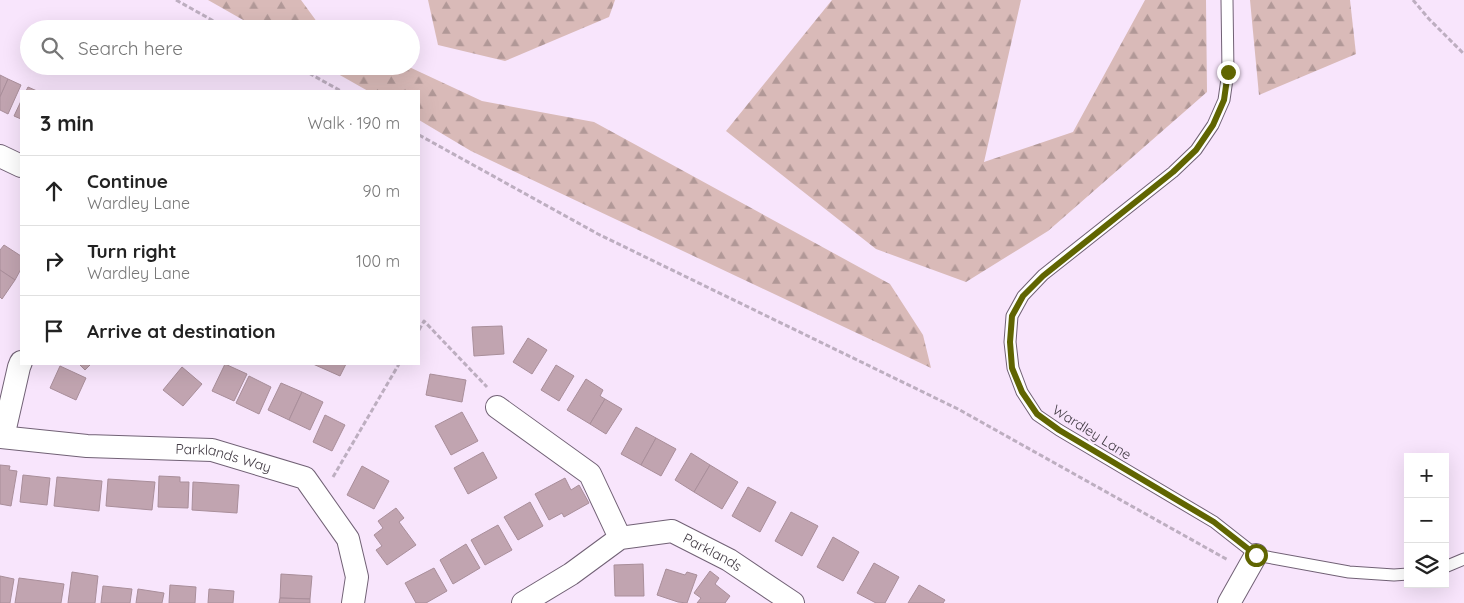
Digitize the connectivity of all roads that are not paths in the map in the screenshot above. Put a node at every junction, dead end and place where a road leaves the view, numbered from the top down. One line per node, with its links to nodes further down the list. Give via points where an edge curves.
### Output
1 (1227, 0): 11 (lane, Wardley Lane, via 1228,72 1224,100 1213,125 1196,150 1173,172 1043,276 1023,296 1012,316 1010,342 1012,368 1022,392 1037,414 1214,522)
2 (0, 156): 3 (street)
3 (20, 166)
4 (20, 365): 6 (street)
5 (497, 407): 7 (street, via 590,474)
6 (1, 437): 12 (street, Parklands Way, via 87,446 212,450 305,478 348,539 357,577)
7 (620, 538): 13 (street, Parklands); 14 (street, Parklands, via 672,530 729,560)
8 (1464, 559): 9 (lane)
9 (1449, 565)
10 (1404, 574): 11 (lane, Wardley Lane, via 1349,572)
11 (1243, 579)
12 (354, 603)
13 (524, 603)
14 (793, 603)

